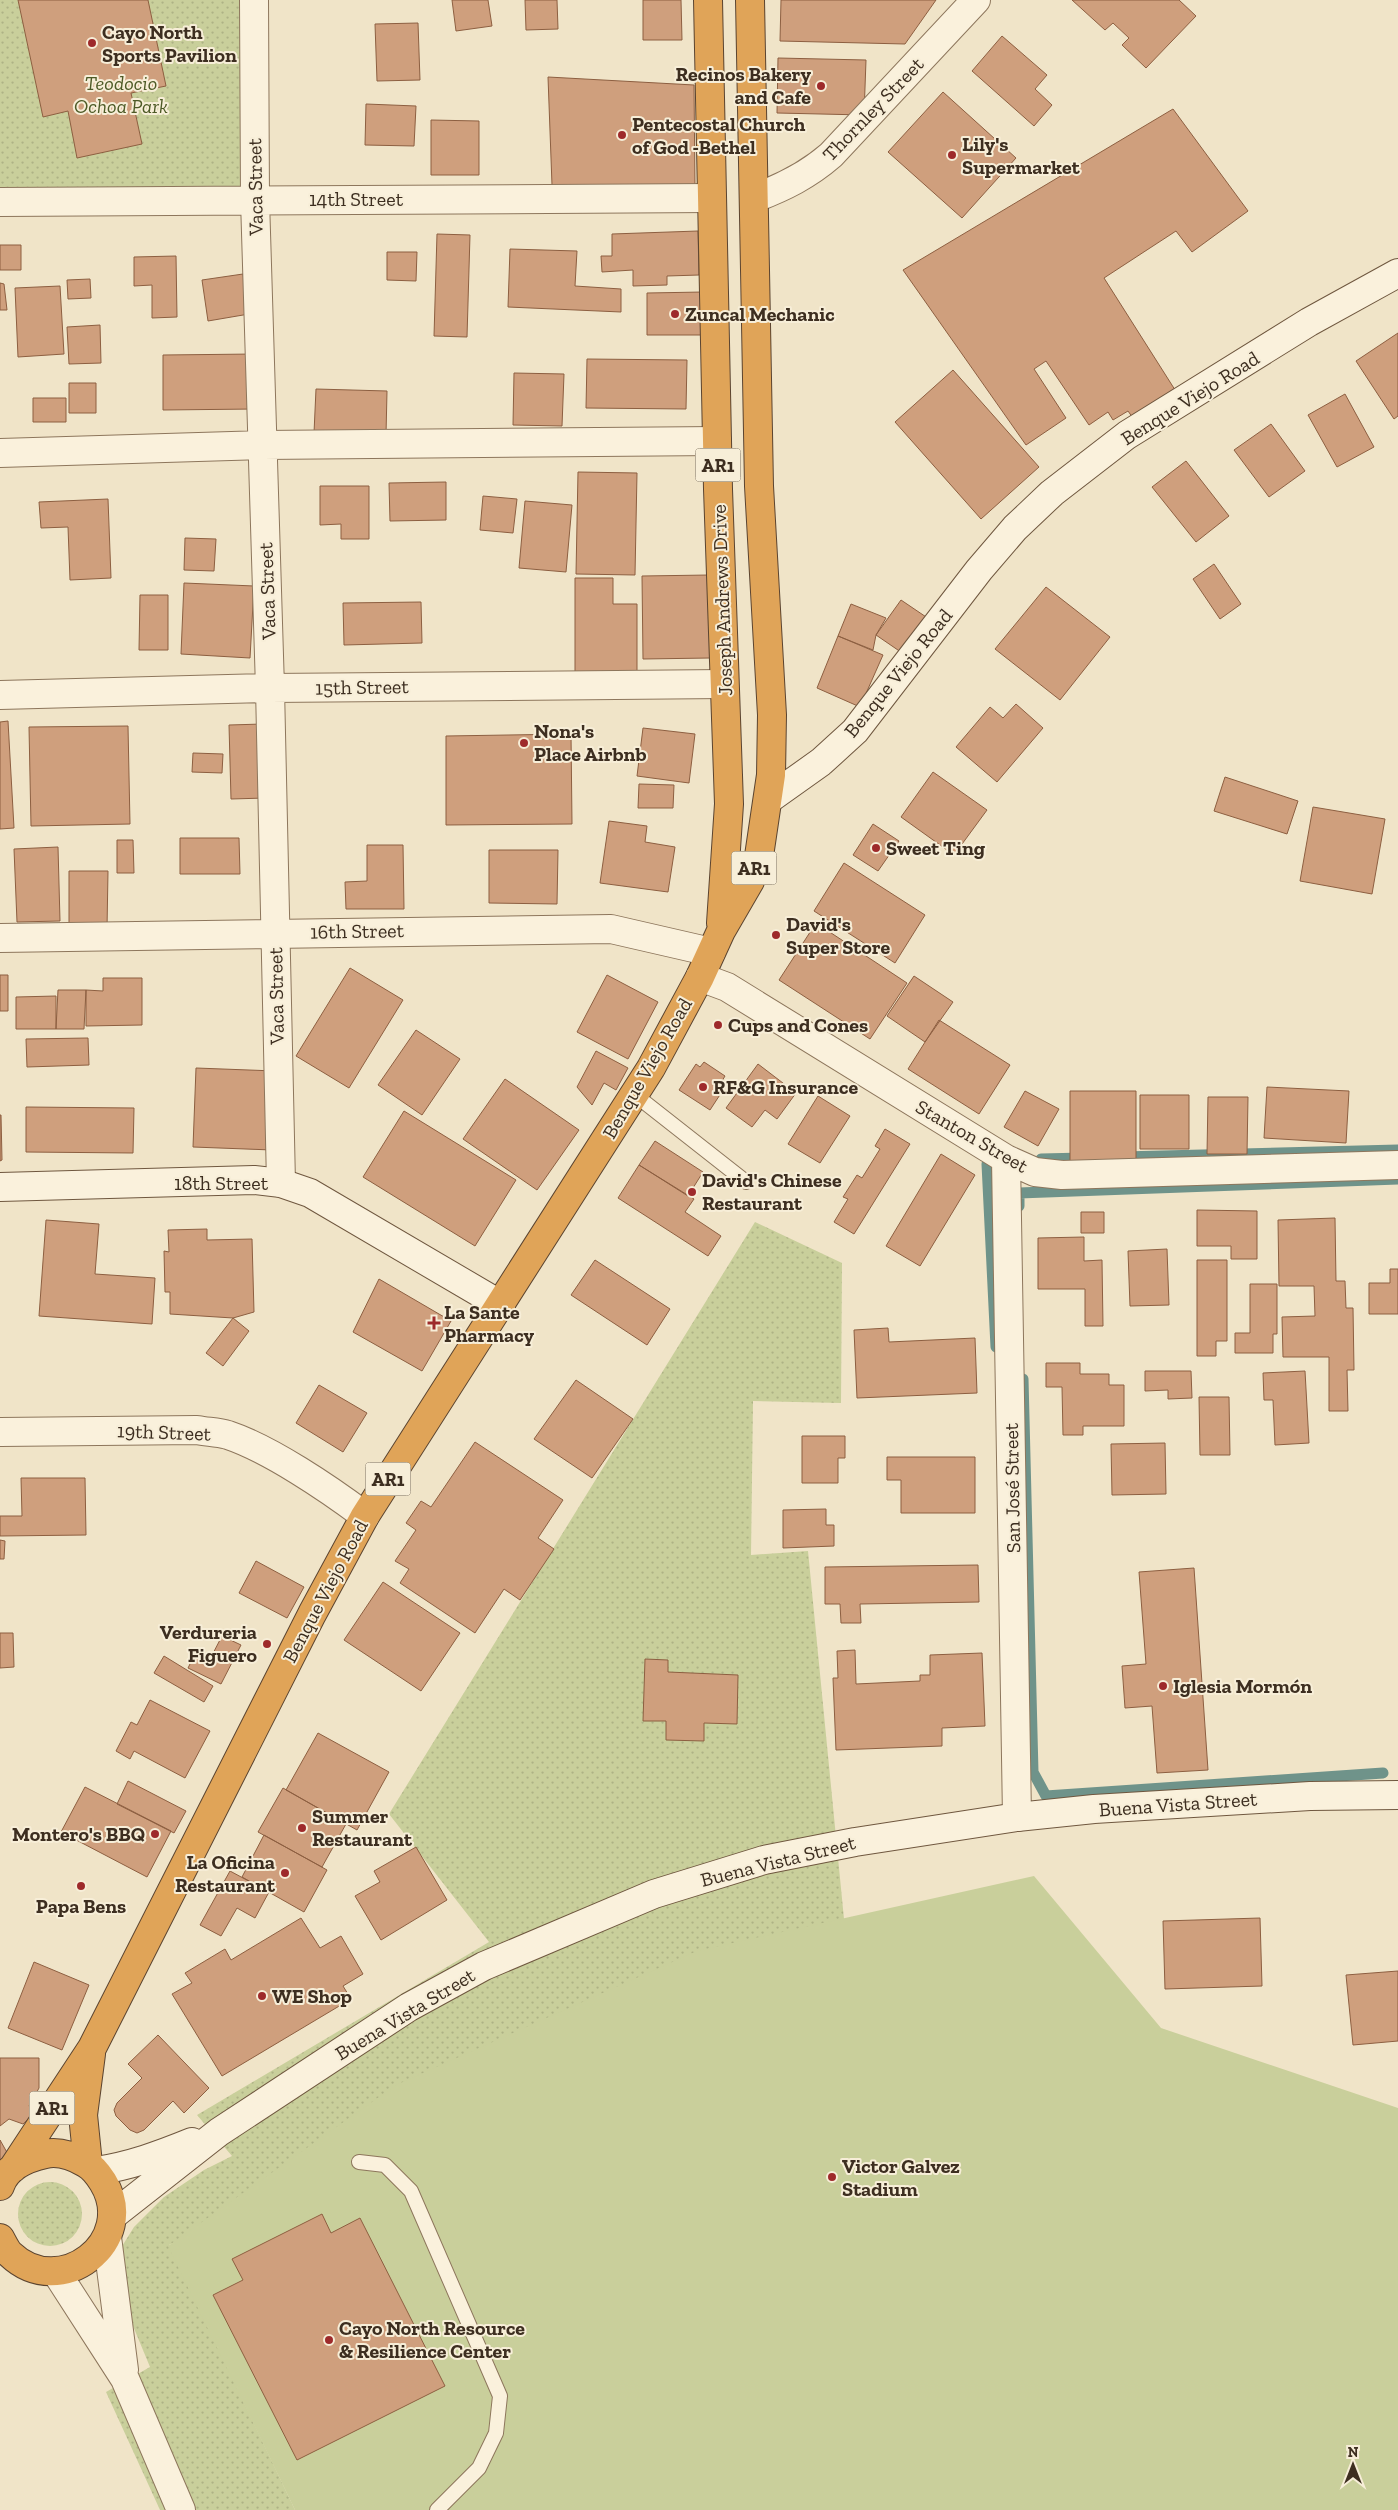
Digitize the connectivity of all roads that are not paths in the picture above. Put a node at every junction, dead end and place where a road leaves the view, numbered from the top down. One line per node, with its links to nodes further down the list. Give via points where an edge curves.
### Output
1 (254, 0): 7 (street, Vaca Street)
2 (708, 0): 5 (highway, Joseph Andrews Drive / AR1)
3 (750, 0): 6 (highway, Joseph Andrews Drive / AR1)
4 (976, 0): 6 (street, Thornley Street, via 832,155 812,172)
5 (712, 198): 7 (street, 14th Street); 10 (highway, Joseph Andrews Drive / AR1)
6 (755, 198): 16 (highway, Joseph Andrews Drive / AR1, via 759,486 772,716)
7 (255, 200): 8 (street, 14th Street); 11 (street, Vaca Street)
8 (0, 202)
9 (1398, 273): 16 (street, Benque Viejo Road, via 1309,322 1128,435 1052,493 1015,528 979,570 855,731 821,762)
10 (717, 441): 11 (street); 13 (highway, Joseph Andrews Drive / AR1)
11 (263, 445): 12 (street); 14 (street, Vaca Street)
12 (0, 453)
13 (724, 684): 14 (street, 15th Street); 19 (highway, Joseph Andrews Drive / AR1, via 729,804)
14 (270, 688): 15 (street, 15th Street); 17 (street, Vaca Street)
15 (0, 695)
16 (769, 799): 19 (highway, Benque Viejo Road / AR1, via 759,856 750,881)
17 (275, 932): 18 (street, 16th Street); 19 (street, 16th Street, via 611,929); 25 (street, Vaca Street)
18 (0, 938)
19 (716, 941): 20 (highway, Benque Viejo Road / AR1)
20 (700, 977): 21 (highway, Benque Viejo Road / AR1); 22 (street, Stanton Street, via 728,987)
21 (634, 1094): 24 (lane); 27 (highway, Benque Viejo Road / AR1)
22 (1006, 1159): 23 (street, Stanton Street, via 1035,1172 1062,1175); 31 (street, San José Street)
23 (1398, 1165)
24 (746, 1182)
25 (281, 1183): 26 (street, 18th Street, via 254,1180); 27 (street, 18th Street, via 310,1193)
26 (0, 1187)
27 (501, 1305): 29 (highway, Benque Viejo Road / AR1)
28 (0, 1432): 29 (street, 19th Street, via 197,1430 226,1435 251,1444 337,1495)
29 (365, 1516): 32 (highway, Benque Viejo Road / AR1)
30 (1398, 1795): 31 (street, Buena Vista Street, via 1300,1796)
31 (1017, 1817): 33 (street, Buena Vista Street, via 764,1860 654,1894 484,1966 409,2007)
32 (92, 2048): 35 (highway, Benque Viejo Road / AR1, via 83,2115); 36 (highway, Benque Viejo Road / AR1)
33 (219, 2132): 35 (street, Buena Vista Street, via 121,2168); 37 (street, Buena Vista Street)
34 (359, 2162): 43 (lane, via 385,2165 411,2191 500,2396 496,2433 479,2468)
35 (92, 2168): 36 (highway, via 70,2155 50,2153 30,2158); 37 (highway, via 109,2192)
36 (4, 2180)
37 (110, 2226): 40 (highway, via 95,2254 77,2267); 41 (street)
38 (0, 2238): 40 (highway, via 10,2254)
39 (0, 2269): 40 (highway)
40 (44, 2270): 41 (street)
41 (125, 2379): 42 (street)
42 (176, 2506)
43 (437, 2510)

